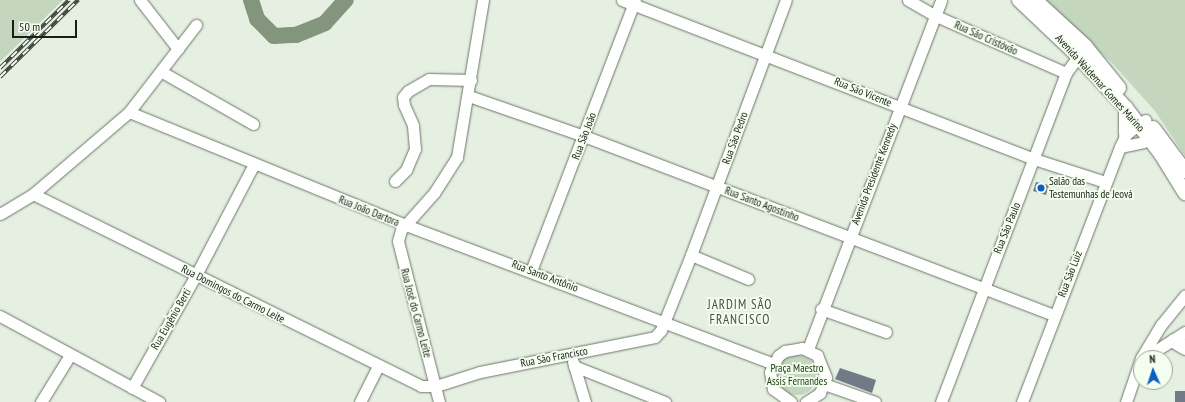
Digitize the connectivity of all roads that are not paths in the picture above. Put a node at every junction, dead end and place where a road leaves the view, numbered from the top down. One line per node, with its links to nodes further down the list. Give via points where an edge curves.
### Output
1 (140, 0): 12 (street)
2 (483, 0): 17 (street, Rua João Dartora)
3 (622, 0): 9 (street, Rua São Vicente)
4 (786, 0): 14 (street, Rua São Pedro)
5 (908, 0): 10 (street, Rua São Cristóvão)
6 (941, 0): 10 (street, Avenida Presidente Kennedy)
7 (1019, 0): 13 (main road, Avenida Waldemar Gomes Marino)
8 (1035, 0): 13 (main road, Avenida Waldemar Gomes Marino)
9 (634, 2): 14 (street, Rua São Vicente); 25 (street, Rua São João)
10 (936, 16): 16 (street, Rua São Cristóvão); 19 (street, Avenida Presidente Kennedy)
11 (196, 25): 12 (street)
12 (178, 49): 15 (street)
13 (1081, 51): 16 (street, Rua São Paulo); 20 (main road, Avenida Waldemar Gomes Marino); 22 (main road, Avenida Waldemar Gomes Marino)
14 (766, 54): 19 (street, Rua São Vicente); 33 (street, Rua São Pedro)
15 (162, 72): 21 (street); 23 (street)
16 (1066, 73): 28 (street, Rua São Paulo)
17 (471, 80): 18 (street, Rua João Dartora); 31 (street, via 430,79 408,91 403,97 413,125 415,150 406,170)
18 (469, 96): 25 (street, Rua Santo Agostinho); 37 (street, Rua João Dartora, via 462,141 451,170)
19 (901, 107): 28 (street, Rua São Vicente); 38 (street, Avenida Presidente Kennedy)
20 (1126, 108): 22 (main road, Avenida Waldemar Gomes Marino); 24 (main road)
21 (129, 112): 29 (street, Rua João Dartora); 35 (street)
22 (1142, 122): 24 (street); 26 (main road, Avenida Waldemar Gomes Marino)
23 (253, 124)
24 (1126, 134): 27 (street, Rua São Luíz)
25 (584, 136): 33 (street, Rua Santo Agostinho); 40 (street, Rua São João)
26 (1150, 137): 27 (street); 30 (main road, Avenida Waldemar Gomes Marino); 34 (main road, Avenida Waldemar Gomes Marino)
27 (1120, 147): 32 (street, Rua São Luíz)
28 (1034, 159): 32 (street, Rua São Vicente); 43 (street, Rua São Paulo)
29 (254, 164): 37 (street, Rua João Dartora); 41 (street, Rua Eugênio Berti)
30 (1185, 171)
31 (395, 181)
32 (1105, 182): 46 (street, Rua São Luíz)
33 (717, 187): 38 (street, Rua Santo Agostinho); 39 (street, Rua São Pedro)
34 (1185, 193)
35 (32, 194): 36 (street); 41 (street, Rua Domingos do Carmo Leite)
36 (0, 214)
37 (406, 225): 40 (street, Rua Santo Antônio); 64 (street, Rua José do Carmo Leite, via 399,235 398,248)
38 (850, 236): 43 (street, Rua Santo Agostinho); 45 (street, Avenida Presidente Kennedy)
39 (691, 255): 42 (street); 48 (street, Rua São Pedro)
40 (531, 271): 48 (street, Rua Santo Antônio)
41 (196, 275): 60 (street, Rua Domingos do Carmo Leite); 65 (street, Rua Eugênio Berti)
42 (748, 279)
43 (983, 288): 46 (street, Rua Santo Agostinho); 75 (street, Rua São Paulo)
44 (1185, 295): 55 (street, via 1161,325)
45 (821, 309): 50 (street); 54 (street, Avenida Presidente Kennedy)
46 (1054, 315): 76 (street, Rua São Luíz)
47 (0, 316): 58 (street)
48 (665, 321): 49 (street, Rua Santo Antônio); 52 (street)
49 (684, 330): 52 (street, Rua Santo Antônio); 59 (street, Rua Santo Antônio)
50 (886, 332)
51 (1185, 332): 53 (street)
52 (659, 334): 57 (street, Rua São Francisco)
53 (1179, 345): 56 (street)
54 (808, 349): 59 (street, via 785,351); 63 (street, via 822,362)
55 (1146, 350)
56 (1165, 350)
57 (571, 354): 61 (street); 64 (street, Rua São Francisco, via 480,372)
58 (70, 355): 65 (street); 66 (street)
59 (772, 363): 72 (street, via 770,381 773,389)
60 (378, 366): 64 (street, Rua Domingos do Carmo Leite, via 421,386); 68 (street)
61 (574, 366): 70 (street); 71 (street)
62 (1133, 382): 77 (street)
63 (824, 384): 73 (street, via 820,393); 74 (street)
64 (436, 386): 69 (street, Rua José do Carmo Leite)
65 (132, 388): 67 (street)
66 (41, 402)
67 (159, 402)
68 (360, 402)
69 (440, 402)
70 (585, 402)
71 (665, 402)
72 (789, 402)
73 (806, 402)
74 (875, 402)
75 (941, 402)
76 (1022, 402)
77 (1126, 402)

